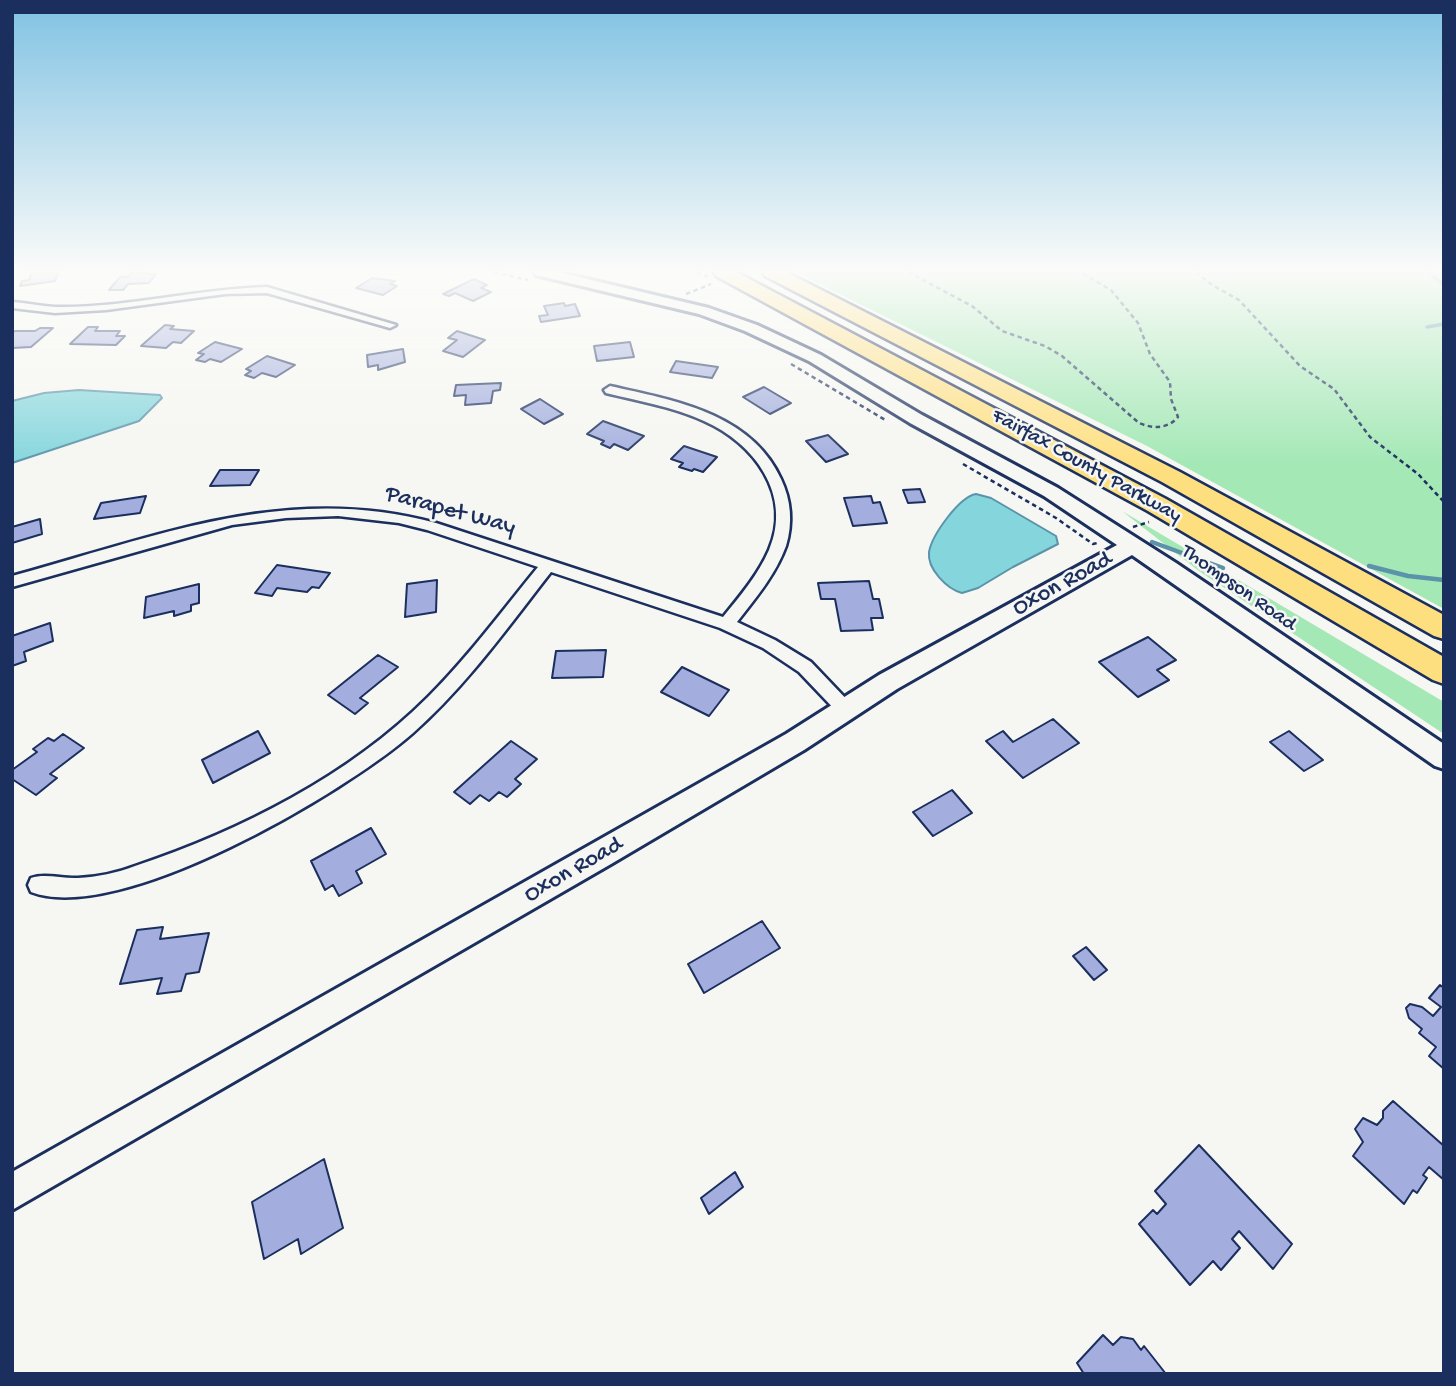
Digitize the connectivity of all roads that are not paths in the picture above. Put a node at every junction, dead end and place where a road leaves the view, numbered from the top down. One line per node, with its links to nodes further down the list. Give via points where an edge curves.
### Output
1 (769, 337): 5 (street, Thompson Road, via 1051,492)
2 (834, 337): 10 (highway, Fairfax County Parkway, via 1157,505)
3 (898, 337): 9 (highway, Fairfax County Parkway, via 1171,477)
4 (610, 390): 8 (street, via 715,421 754,448 776,482 783,516 777,548 752,592)
5 (1133, 545): 11 (street, Oxon Road); 12 (street, Thompson Road)
6 (549, 565): 7 (street, Parapet Way, via 399,518 318,511 218,523); 8 (street, Parapet Way); 13 (street, via 432,703 337,780 232,837 109,885 60,890)
7 (12, 582)
8 (726, 624): 11 (street, Parapet Way, via 805,667)
9 (1444, 628)
10 (1444, 671)
11 (845, 709): 14 (street, Oxon Road, via 601,855)
12 (1444, 758)
13 (38, 885)
14 (12, 1192)

